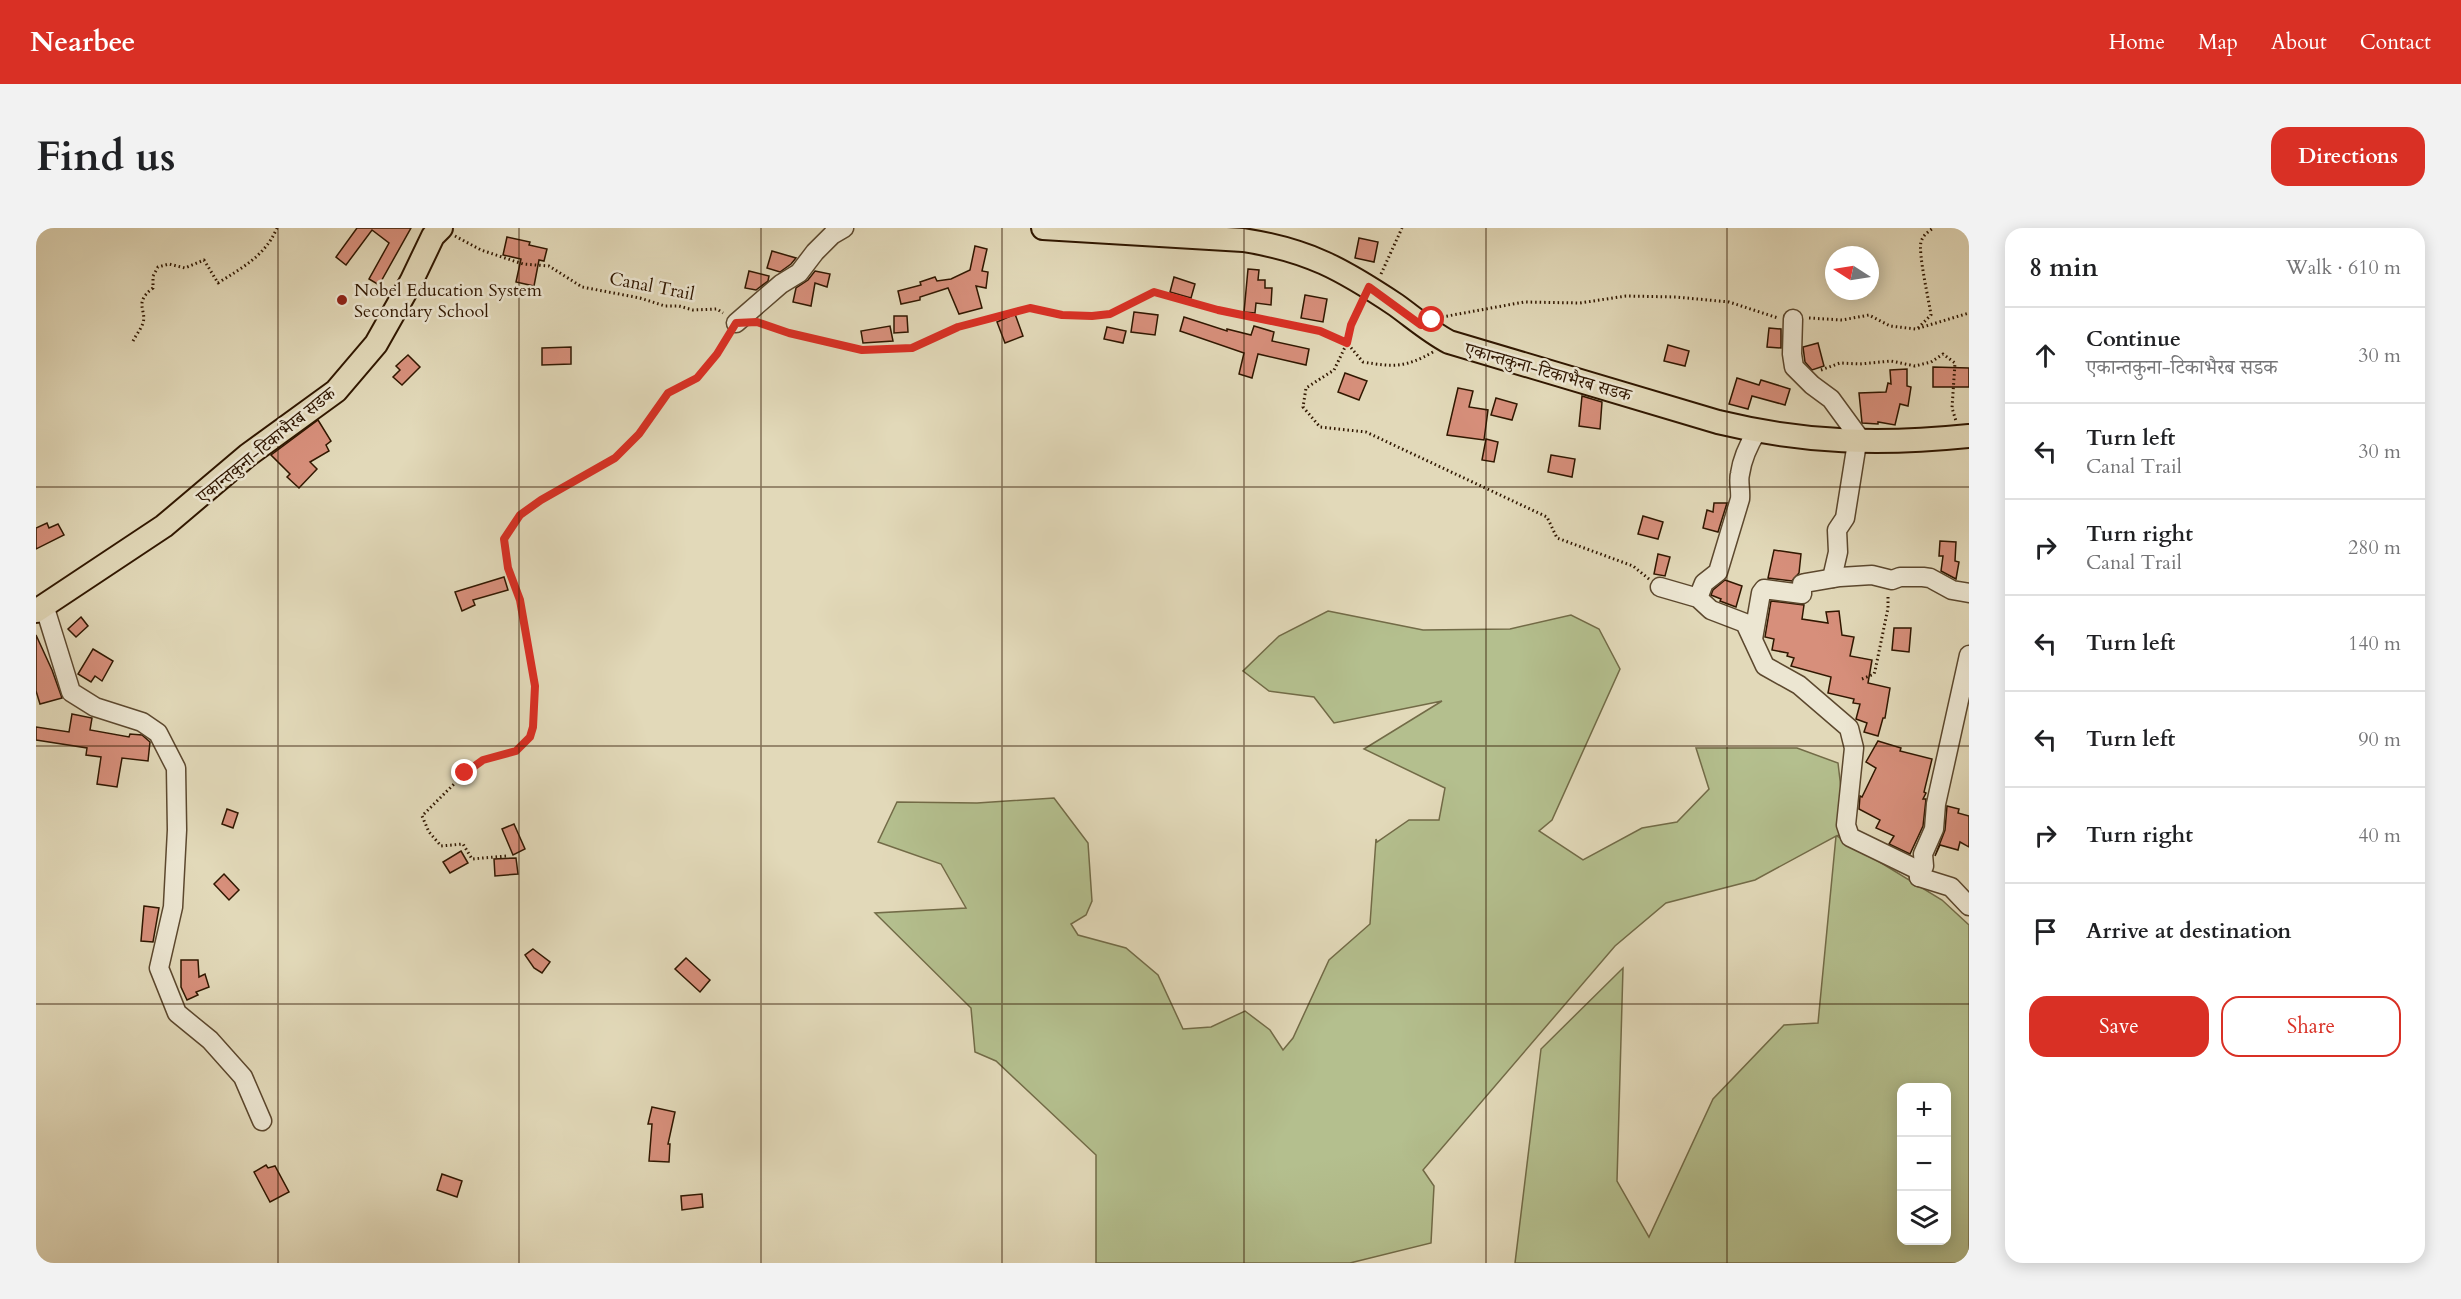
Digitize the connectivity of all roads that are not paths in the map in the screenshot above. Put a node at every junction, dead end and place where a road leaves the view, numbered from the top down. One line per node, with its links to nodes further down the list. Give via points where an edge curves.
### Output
1 (844, 228): 5 (street, via 814,252 800,273 780,284)
2 (1043, 228): 6 (main road, एकान्तकुना-टिकाभैरब सडक, via 1275,245 1339,269 1449,342)
3 (446, 231): 13 (main road, एकान्तकुना-टिकाभैरब सडक, via 433,236 376,344 336,391 248,455 164,526)
4 (1793, 319): 8 (street, via 1794,367 1831,399)
5 (736, 323)
6 (1757, 431): 8 (main road, एकान्तकुना-टिकाभैरब सडक, via 1799,438); 12 (street, via 1739,476 1740,499 1718,572 1704,583)
7 (1965, 436): 8 (main road, एकान्तकुना-टिकाभैरब सडक)
8 (1857, 440): 9 (street, via 1845,518 1837,530 1838,552)
9 (1832, 578): 11 (street, via 1923,576 1952,590); 14 (street, via 1802,584 1802,594 1764,589)
10 (1660, 587): 12 (street)
11 (1969, 593)
12 (1698, 598): 14 (street, via 1711,610 1745,623)
13 (40, 608): 19 (street, via 71,692 95,707 142,722 158,733 176,768 173,907 159,968 177,1013 210,1040 243,1077)
14 (1753, 639): 17 (street, via 1765,666 1798,685 1849,728 1854,748 1846,825 1850,837 1918,870)
15 (1969, 639): 16 (street, via 1965,652)
16 (1968, 659): 17 (street, via 1934,829 1923,854 1924,866)
17 (1919, 877): 18 (street, via 1951,887)
18 (1969, 906)
19 (262, 1121)

